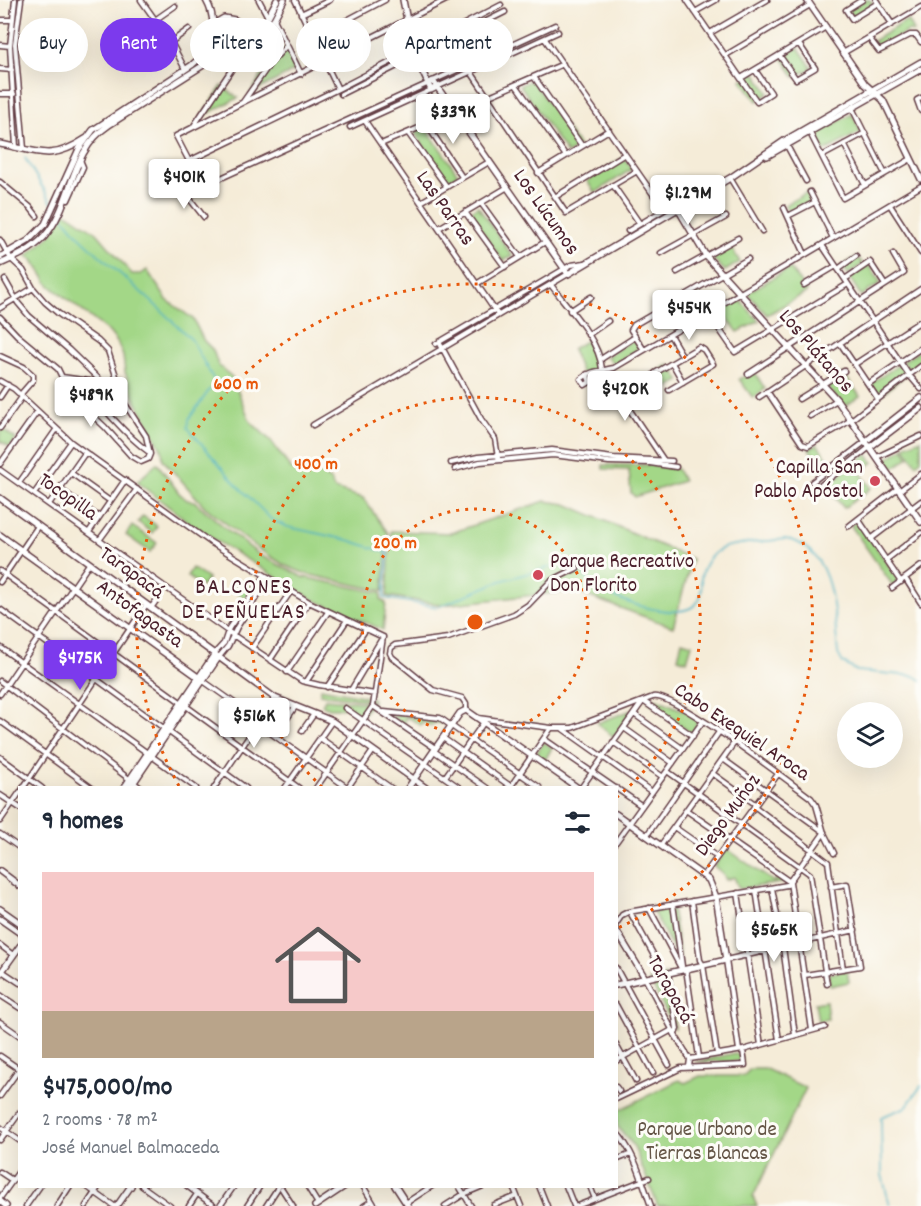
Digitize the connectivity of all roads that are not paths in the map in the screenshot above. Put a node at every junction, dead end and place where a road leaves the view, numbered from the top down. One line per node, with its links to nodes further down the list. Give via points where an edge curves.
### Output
1 (15, 0): 38 (street)
2 (21, 0): 109 (street, via 15,44)
3 (141, 0): 25 (street)
4 (206, 0): 27 (street)
5 (258, 0): 28 (street)
6 (277, 0): 29 (street)
7 (284, 0): 30 (street)
8 (295, 0): 24 (street)
9 (330, 0): 24 (street)
10 (385, 0): 32 (street)
11 (403, 0): 33 (street, Los Lúcumos)
12 (446, 0): 34 (street)
13 (687, 0): 23 (street)
14 (716, 0): 23 (street)
15 (767, 0): 44 (street)
16 (862, 0): 17 (street, via 846,10 852,19)
17 (877, 1): 39 (street)
18 (809, 2): 41 (street); 56 (street)
19 (501, 5): 35 (street)
20 (175, 6): 26 (street)
21 (921, 7): 39 (street)
22 (505, 12): 36 (street)
23 (695, 12): 44 (street)
24 (301, 14): 31 (street)
25 (153, 18)
26 (159, 18)
27 (212, 18)
28 (270, 18)
29 (271, 18)
30 (272, 18)
31 (303, 18)
32 (351, 18)
33 (407, 18)
34 (411, 18)
35 (476, 18)
36 (493, 18)
37 (0, 20): 38 (street)
38 (13, 20): 53 (street)
39 (892, 24): 46 (street)
40 (555, 25): 78 (street)
41 (826, 27): 50 (street); 55 (street)
42 (189, 29): 45 (street)
43 (558, 32): 47 (street)
44 (710, 33): 56 (street)
45 (178, 37)
46 (869, 38): 49 (street, via 879,51 910,34); 55 (street)
47 (545, 39): 54 (street); 60 (street)
48 (284, 42): 52 (street)
49 (921, 42)
50 (799, 44): 58 (street); 58 (street, via 815,68 796,79)
51 (0, 45): 53 (street)
52 (286, 45): 75 (street); 89 (street)
53 (10, 46): 64 (street)
54 (513, 53)
55 (843, 53): 82 (street)
56 (726, 55): 77 (street)
57 (178, 56): 65 (street)
58 (779, 56): 66 (street)
59 (921, 62): 82 (street)
60 (563, 64): 76 (street); 98 (street)
61 (190, 65): 65 (street)
62 (383, 66): 80 (street)
63 (0, 69): 64 (street)
64 (12, 69): 84 (street)
65 (185, 69): 102 (street, via 103,122)
66 (755, 69): 77 (street); 77 (street, via 771,93 757,102)
67 (921, 69): 86 (street)
68 (192, 72): 115 (street, via 104,128)
69 (230, 72): 97 (street)
70 (304, 72): 75 (street)
71 (329, 72): 80 (street)
72 (387, 72): 85 (street)
73 (424, 72): 78 (street, Los Lúcumos)
74 (471, 72): 81 (street); 87 (street)
75 (300, 74): 89 (street)
76 (534, 77): 79 (street); 107 (street)
77 (741, 78)
78 (430, 82): 81 (street, Los Lúcumos); 132 (street)
79 (516, 85): 87 (street); 112 (street)
80 (338, 89): 97 (street, via 189,161 176,136)
81 (434, 89): 92 (street, Los Lúcumos); 93 (street)
82 (871, 90): 86 (street); 94 (street)
83 (0, 94): 84 (street)
84 (14, 94): 108 (street)
85 (341, 94)
86 (877, 95): 90 (street); 114 (street)
87 (488, 98): 118 (street)
88 (921, 98): 91 (street, via 917,103)
89 (243, 102): 97 (street)
90 (852, 108): 94 (street); 101 (street)
91 (921, 111)
92 (454, 113): 95 (street); 116 (street, Los Lúcumos)
93 (365, 121): 96 (street); 105 (street, Las Parras)
94 (822, 122): 100 (street); 103 (street)
95 (427, 125): 99 (street); 121 (street)
96 (350, 127)
97 (192, 128)
98 (609, 130): 107 (street); 111 (street)
99 (408, 133): 105 (street); 128 (street)
100 (810, 133): 103 (street); 113 (street)
101 (865, 133): 106 (street); 119 (street)
102 (85, 139): 110 (street); 115 (street)
103 (786, 143): 122 (street); 123 (street)
104 (0, 144): 108 (street)
105 (381, 144): 136 (street, Las Parras)
106 (844, 144): 113 (street); 126 (street)
107 (582, 146): 112 (street)
108 (15, 147): 109 (street)
109 (24, 149): 110 (street, via 41,154)
110 (61, 150): 115 (street, via 70,152)
111 (625, 154): 117 (street); 133 (street)
112 (566, 156): 118 (street)
113 (822, 156): 126 (street, via 843,198)
114 (911, 159): 119 (street); 120 (street)
115 (76, 162): 134 (street, via 83,167); 163 (street, via 45,224); 163 (street, via 50,228 35,245)
116 (489, 162): 121 (street); 129 (street, Los Lúcumos)
117 (637, 171): 125 (street); 142 (street)
118 (538, 173): 133 (street)
119 (885, 174): 126 (street)
120 (920, 176)
121 (462, 177): 128 (street)
122 (730, 178): 141 (street); 151 (street)
123 (806, 181)
124 (0, 182): 144 (street)
125 (613, 185): 133 (street, via 566,213); 148 (street)
126 (865, 185)
127 (921, 186): 139 (street)
128 (447, 187): 136 (street)
129 (506, 188): 138 (street); 156 (street, Los Lúcumos)
130 (182, 189): 132 (street)
131 (810, 192): 137 (street)
132 (186, 194): 146 (street)
133 (555, 197)
134 (68, 200)
135 (678, 201): 142 (street)
136 (421, 202): 149 (street, Las Parras)
137 (815, 202): 145 (street); 154 (street)
138 (481, 203): 143 (street); 166 (street)
139 (890, 205): 154 (street); 159 (street)
140 (784, 208): 145 (street)
141 (678, 209): 152 (street, Los Plátanos); 171 (street)
142 (664, 210): 148 (street)
143 (465, 212): 149 (street); 169 (street)
144 (37, 216)
145 (788, 216): 160 (street)
146 (204, 217)
147 (726, 217): 152 (street)
148 (640, 224): 150 (street)
149 (439, 228): 176 (street, Las Parras)
150 (628, 231)
151 (762, 231)
152 (693, 235): 158 (street); 164 (street, Los Plátanos)
153 (738, 238): 164 (street)
154 (833, 238): 157 (street)
155 (0, 240): 163 (street)
156 (545, 242): 166 (street); 171 (street, Los Lúcumos)
157 (822, 245): 160 (street); 170 (street)
158 (661, 252)
159 (921, 253)
160 (805, 254): 182 (street)
161 (893, 254): 179 (street, via 904,273)
162 (0, 256): 163 (street)
163 (9, 256): 168 (street); 180 (street)
164 (706, 256): 172 (street); 173 (street, Los Plátanos)
165 (856, 256): 170 (street)
166 (520, 257): 169 (street)
167 (748, 259): 173 (street)
168 (0, 264)
169 (505, 267): 176 (street)
170 (837, 267): 175 (street); 178 (street)
171 (566, 272): 177 (street); 187 (street)
172 (677, 272)
173 (723, 274): 182 (street, Los Plátanos); 198 (street, via 634,325 631,330)
174 (4, 280): 184 (street)
175 (847, 281): 179 (street, via 870,262); 185 (street); 195 (street)
176 (478, 283): 187 (street, Las Parras)
177 (551, 285): 188 (street); 190 (street)
178 (804, 285)
179 (885, 285): 185 (street)
180 (33, 288): 184 (street); 227 (street, via 59,314 104,345)
181 (921, 289): 193 (street)
182 (741, 293): 189 (street); 195 (street, Los Plátanos)
183 (591, 297): 188 (street)
184 (16, 299): 186 (street); 223 (street, via 29,316)
185 (860, 302): 193 (street); 202 (street)
186 (0, 308)
187 (495, 309): 190 (street, Las Parras); 201 (street, via 437,343)
188 (570, 311): 196 (street)
189 (708, 313): 195 (street, via 735,352); 197 (street)
190 (498, 315): 201 (street)
191 (0, 317): 219 (street)
192 (608, 321): 196 (street)
193 (873, 321): 199 (street); 200 (street)
194 (921, 321): 200 (street)
195 (773, 330): 202 (street, Los Plátanos)
196 (588, 335): 207 (street)
197 (670, 335): 204 (street); 206 (street)
198 (635, 337): 204 (street); 207 (street)
199 (840, 343): 210 (street); 211 (street)
200 (887, 343): 208 (street); 210 (street)
201 (442, 348): 244 (street); 254 (street, via 495,439)
202 (789, 348): 211 (street, Los Plátanos); 217 (street)
203 (921, 348): 208 (street)
204 (644, 350): 213 (street, via 614,368)
205 (0, 356): 232 (street, via 33,375)
206 (683, 357): 209 (street); 222 (street, via 699,347 713,364)
207 (601, 359): 213 (street)
208 (900, 362): 218 (street); 225 (street)
209 (672, 363): 215 (street); 222 (street)
210 (855, 364): 225 (street)
211 (805, 366): 224 (street, Los Plátanos); 231 (street)
212 (921, 366): 218 (street)
213 (602, 369): 216 (street); 257 (street)
214 (844, 371): 224 (street)
215 (655, 373)
216 (587, 374)
217 (748, 374)
218 (909, 375): 229 (street); 237 (street)
219 (62, 377): 221 (street); 251 (street, via 70,394 130,456 141,462 148,459)
220 (0, 381): 226 (street)
221 (87, 381): 223 (street); 251 (street, via 95,397)
222 (683, 382): 230 (street)
223 (103, 383): 228 (street)
224 (821, 384): 236 (street); 238 (street, Los Plátanos)
225 (868, 384): 237 (street)
226 (8, 385): 232 (street); 233 (street)
227 (119, 385): 228 (street); 239 (street)
228 (113, 387): 239 (street)
229 (921, 389)
230 (669, 390)
231 (767, 392): 234 (street); 243 (street, via 805,446)
232 (21, 396): 241 (street); 245 (street)
233 (0, 397)
234 (759, 397)
235 (921, 398): 248 (street)
236 (800, 399)
237 (878, 399): 243 (street)
238 (837, 400): 242 (street); 243 (street, Los Plátanos)
239 (125, 405): 251 (street, via 146,436)
240 (921, 408): 250 (street)
241 (37, 412): 246 (street); 258 (street)
242 (810, 416)
243 (851, 420): 248 (street, Los Plátanos)
244 (313, 425)
245 (0, 428)
246 (56, 430): 249 (street); 266 (street)
247 (921, 436): 253 (street)
248 (866, 441): 250 (street, Los Plátanos); 265 (street)
249 (71, 442): 252 (street); 271 (street)
250 (870, 447): 253 (street, Los Plátanos); 267 (street)
251 (150, 452)
252 (86, 453): 262 (street); 264 (street)
253 (877, 457): 270 (street, Los Plátanos)
254 (498, 458): 256 (street, via 477,457); 257 (street, via 541,450); 260 (street)
255 (672, 461): 257 (street)
256 (451, 463)
257 (665, 463): 259 (street)
258 (0, 464)
259 (676, 466)
260 (455, 469)
261 (0, 470): 266 (street, Tocopilla)
262 (71, 473): 268 (street); 273 (street)
263 (921, 474): 270 (street)
264 (125, 480): 269 (street); 273 (street)
265 (812, 482)
266 (19, 483): 271 (street, Tocopilla)
267 (821, 485)
268 (60, 489): 275 (street); 277 (street)
269 (137, 489): 285 (street); 294 (street)
270 (899, 489): 276 (street, Los Plátanos); 278 (street)
271 (34, 494): 275 (street, Tocopilla)
272 (0, 498): 280 (street, Tarapacá)
273 (110, 501): 277 (street)
274 (921, 501): 276 (street)
275 (49, 504): 282 (street, Tocopilla)
276 (912, 508): 279 (street, Los Plátanos); 286 (street)
277 (99, 517): 282 (street)
278 (858, 519): 281 (street); 286 (street)
279 (921, 522)
280 (38, 526): 287 (street); 289 (street, Tarapacá)
281 (849, 526)
282 (89, 532): 285 (street, Tocopilla)
283 (921, 533): 288 (street)
284 (0, 535): 287 (street, Antofagasta)
285 (100, 539): 310 (street, Tocopilla)
286 (871, 539): 288 (street)
287 (22, 550): 293 (street); 297 (street, Antofagasta)
288 (886, 560): 295 (street)
289 (89, 564): 297 (street); 303 (street, Tarapacá)
290 (921, 566): 295 (street)
291 (576, 568): 337 (street, via 550,581 528,605 510,616 447,638 391,648 391,656 430,688 462,698)
292 (0, 571): 293 (street)
293 (5, 575): 296 (street); 305 (street)
294 (267, 577): 299 (street); 310 (street); 311 (street)
295 (903, 580): 298 (street); 302 (street)
296 (0, 582)
297 (73, 587): 305 (street); 308 (street, Antofagasta)
298 (892, 588)
299 (291, 591): 301 (street); 315 (street)
300 (158, 598): 303 (street)
301 (309, 602): 306 (street); 318 (street)
302 (921, 603)
303 (148, 607): 308 (street); 317 (street, Tarapacá)
304 (0, 609): 313 (street)
305 (56, 612): 313 (street); 316 (street)
306 (328, 612): 307 (street); 320 (street)
307 (347, 620): 309 (street); 324 (street)
308 (130, 628): 316 (street); 322 (street, Antofagasta)
309 (366, 629): 312 (street); 326 (street)
310 (228, 632): 311 (street, Tocopilla); 317 (street)
311 (233, 635): 315 (street, Tocopilla); 317 (street, via 228,646)
312 (383, 637): 327 (street); 329 (street)
313 (39, 638): 319 (street); 321 (street)
314 (0, 647): 319 (street)
315 (252, 648): 318 (street, Tocopilla)
316 (113, 653): 321 (street); 333 (street)
317 (216, 656): 322 (street); 330 (street, Tarapacá)
318 (270, 660): 320 (street, Tocopilla)
319 (22, 663): 325 (street); 332 (street)
320 (287, 672): 324 (street, Tocopilla)
321 (96, 679): 332 (street); 354 (street)
322 (200, 679): 333 (street); 347 (street, Antofagasta)
323 (0, 681): 325 (street)
324 (306, 682): 326 (street, Tocopilla)
325 (6, 686): 328 (street); 350 (street)
326 (327, 687): 327 (street, Tocopilla)
327 (351, 690): 329 (street, Tocopilla)
328 (0, 694)
329 (375, 694): 334 (street)
330 (275, 698): 335 (street, Tarapacá); 347 (street)
331 (643, 701): 340 (street); 346 (street, Cabo Exequiel Aroca, via 661,696); 352 (street, Cabo Exequiel Aroca); 358 (street)
332 (79, 704): 350 (street); 372 (street)
333 (183, 704): 354 (street); 365 (street)
334 (373, 706): 338 (street); 343 (street)
335 (295, 707): 339 (street, Tarapacá); 342 (street)
336 (345, 708): 343 (street)
337 (466, 710): 341 (street); 349 (street)
338 (384, 712): 349 (street, via 440,718); 367 (street)
339 (314, 714): 345 (street, Tarapacá); 355 (street)
340 (634, 714): 353 (street); 366 (street)
341 (478, 718): 348 (street); 351 (street, Cabo Exequiel Aroca)
342 (286, 720)
343 (363, 720): 357 (street); 378 (street)
344 (0, 721): 371 (street)
345 (332, 721): 357 (street, Tarapacá); 359 (street)
346 (703, 721): 356 (street, Cabo Exequiel Aroca); 358 (street)
347 (259, 723): 365 (street); 376 (street, Antofagasta)
348 (484, 723): 362 (street); 373 (street)
349 (451, 726): 360 (street); 362 (street)
350 (63, 728): 371 (street); 394 (street)
351 (551, 728): 352 (street, Cabo Exequiel Aroca); 361 (street)
352 (562, 728): 375 (street)
353 (624, 728): 363 (street); 379 (street)
354 (166, 730): 372 (street); 383 (street)
355 (302, 731)
356 (719, 732): 364 (street, Cabo Exequiel Aroca); 395 (street)
357 (352, 736): 368 (street, Tarapacá); 369 (street)
358 (693, 736): 366 (street)
359 (320, 738): 369 (street); 376 (street)
360 (442, 738): 367 (street); 370 (street)
361 (544, 738): 373 (street); 385 (street)
362 (471, 740): 370 (street); 387 (street)
363 (613, 742): 375 (street); 390 (street)
364 (734, 743): 377 (street); 388 (street, Cabo Exequiel Aroca)
365 (242, 747): 383 (street); 393 (street)
366 (683, 749): 379 (street)
367 (435, 750): 378 (street); 380 (street)
368 (373, 751): 381 (street); 392 (street, Tarapacá)
369 (341, 752): 381 (street); 384 (street)
370 (463, 752): 380 (street); 412 (street)
371 (45, 754): 391 (street); 398 (street)
372 (149, 755): 394 (street); 399 (street)
373 (532, 756): 387 (street); 415 (street)
374 (0, 757): 391 (street)
375 (603, 757): 385 (street); 420 (street)
376 (306, 758): 384 (street, Antofagasta); 393 (street)
377 (723, 759): 386 (street); 419 (street)
378 (425, 763): 389 (street); 392 (street)
379 (673, 763): 382 (street)
380 (454, 765): 389 (street); 411 (street)
381 (362, 767): 406 (street); 407 (street)
382 (667, 771): 390 (street); 395 (street)
383 (224, 772): 400 (street); 401 (street)
384 (327, 772): 404 (street); 405 (street, Antofagasta)
385 (592, 772): 416 (street); 417 (street)
386 (712, 773): 421 (street); 425 (street)
387 (519, 774): 413 (street); 414 (street)
388 (778, 774): 419 (street, Diego Muñoz); 434 (street, Cabo Exequiel Aroca, via 814,802)
389 (445, 777): 410 (street)
390 (663, 777): 420 (street)
391 (29, 778): 396 (street); 397 (street)
392 (414, 779): 408 (street); 409 (street, Tarapacá)
393 (290, 781): 402 (street); 403 (street)
394 (131, 783)
395 (683, 783): 421 (street); 436 (street)
396 (23, 786)
397 (39, 786)
398 (89, 786)
399 (193, 786)
400 (215, 786)
401 (243, 786)
402 (286, 786)
403 (296, 786)
404 (317, 786)
405 (347, 786)
406 (349, 786)
407 (388, 786)
408 (409, 786)
409 (423, 786)
410 (457, 786)
411 (484, 786)
412 (510, 786)
413 (512, 786)
414 (536, 786)
415 (577, 786)
416 (582, 786)
417 (613, 786)
418 (618, 789): 426 (street)
419 (766, 790): 425 (street, Diego Muñoz); 434 (street)
420 (652, 792): 426 (street)
421 (698, 793): 428 (street); 432 (street)
422 (0, 795): 424 (street)
423 (18, 795): 424 (street)
424 (12, 803): 427 (street); 430 (street)
425 (755, 805): 432 (street, Diego Muñoz); 441 (street)
426 (642, 806): 431 (street)
427 (18, 807)
428 (686, 810): 433 (street); 438 (street)
429 (618, 815): 431 (street)
430 (0, 821)
431 (630, 823): 436 (street); 437 (street)
432 (741, 824): 438 (street, Diego Muñoz); 444 (street)
433 (674, 827): 439 (street); 443 (street)
434 (824, 832): 441 (street); 442 (street, Cabo Exequiel Aroca)
435 (0, 834): 440 (street)
436 (646, 835): 439 (street)
437 (618, 839)
438 (730, 840): 443 (street, Diego Muñoz); 447 (street)
439 (661, 845): 446 (street)
440 (18, 847)
441 (813, 849): 444 (street); 449 (street, via 828,862)
442 (834, 853)
443 (717, 857): 446 (street, Diego Muñoz)
444 (802, 867): 447 (street); 466 (street, via 810,874)
445 (0, 871): 448 (street)
446 (704, 875): 453 (street)
447 (790, 882): 450 (street); 467 (street)
448 (18, 884)
449 (831, 887): 462 (street, via 847,884); 465 (street)
450 (772, 888): 451 (street); 469 (street)
451 (756, 890): 452 (street); 471 (street)
452 (738, 893): 453 (street); 473 (street)
453 (716, 897): 454 (street); 474 (street)
454 (692, 901): 455 (street); 475 (street)
455 (673, 904): 456 (street); 477 (street)
456 (649, 908): 458 (street); 477 (street)
457 (0, 909): 460 (street)
458 (630, 912): 461 (street); 481 (street)
459 (0, 919): 463 (street)
460 (18, 922)
461 (618, 922)
462 (855, 930): 465 (street); 476 (street, via 860,966)
463 (18, 932)
464 (618, 933): 483 (street, Tarapacá)
465 (838, 934): 466 (street); 476 (street)
466 (819, 938): 467 (street); 479 (street)
467 (800, 943): 469 (street); 482 (street)
468 (0, 945): 472 (street)
469 (783, 947): 471 (street); 497 (street)
470 (18, 949): 472 (street)
471 (765, 951): 473 (street); 499 (street)
472 (13, 955): 480 (street)
473 (748, 955): 474 (street); 500 (street)
474 (726, 960): 475 (street); 503 (street)
475 (703, 965): 477 (street); 504 (street)
476 (843, 969): 479 (street)
477 (684, 970): 481 (street); 507 (street)
478 (618, 972): 485 (street)
479 (825, 972): 482 (street); 487 (street)
480 (1, 973): 484 (street)
481 (666, 974): 483 (street); 496 (street)
482 (805, 975): 494 (street)
483 (645, 978): 485 (street); 493 (street, Tarapacá)
484 (18, 982)
485 (624, 983): 486 (street); 498 (street)
486 (618, 984)
487 (827, 984)
488 (0, 994): 489 (street)
489 (18, 1007)
490 (618, 1009): 502 (street)
491 (0, 1022): 495 (street)
492 (825, 1027): 494 (street)
493 (672, 1030): 496 (street, Tarapacá); 498 (street)
494 (812, 1030): 497 (street)
495 (18, 1035)
496 (675, 1035): 509 (street, Tarapacá)
497 (795, 1035): 499 (street)
498 (654, 1040): 502 (street); 510 (street)
499 (779, 1040): 500 (street)
500 (761, 1045): 503 (street)
501 (618, 1048): 506 (street)
502 (639, 1048): 506 (street); 514 (street)
503 (741, 1050): 504 (street); 511 (street, via 745,1065)
504 (717, 1054): 507 (street)
505 (0, 1056): 512 (street)
506 (623, 1057): 508 (street); 515 (street)
507 (699, 1057): 509 (street)
508 (618, 1059)
509 (690, 1059): 511 (street)
510 (669, 1065)
511 (689, 1067): 517 (street, via 672,1071)
512 (18, 1068)
513 (18, 1070): 516 (street)
514 (653, 1073)
515 (636, 1081)
516 (0, 1095)
517 (618, 1098)
518 (18, 1115): 520 (street)
519 (0, 1127): 520 (street)
520 (6, 1131): 522 (street); 523 (street)
521 (618, 1135): 524 (street)
522 (18, 1139)
523 (0, 1140)
524 (632, 1154): 525 (street); 530 (street)
525 (618, 1159)
526 (0, 1172): 529 (street)
527 (18, 1172): 529 (street)
528 (649, 1178): 530 (street)
529 (12, 1180): 557 (street)
530 (642, 1180): 556 (street); 581 (street)
531 (39, 1188): 563 (street)
532 (69, 1188): 564 (street)
533 (89, 1188): 552 (street)
534 (98, 1188): 552 (street)
535 (130, 1188): 566 (street)
536 (145, 1188): 567 (street)
537 (190, 1188): 553 (street)
538 (231, 1188): 570 (street)
539 (259, 1188): 571 (street)
540 (281, 1188): 572 (street); 573 (street)
541 (308, 1188): 559 (street)
542 (364, 1188): 558 (street)
543 (396, 1188): 560 (street)
544 (429, 1188): 560 (street)
545 (460, 1188): 554 (street)
546 (478, 1188): 554 (street)
547 (514, 1188): 555 (street)
548 (540, 1188): 579 (street)
549 (567, 1188): 580 (street)
550 (591, 1188): 556 (street)
551 (337, 1189): 559 (street)
552 (95, 1193): 565 (street); 566 (street)
553 (198, 1194): 568 (street); 569 (street)
554 (464, 1194): 576 (street); 577 (street)
555 (517, 1196): 561 (street); 578 (street)
556 (595, 1199): 580 (street)
557 (0, 1200): 562 (street)
558 (372, 1201): 574 (street); 575 (street)
559 (318, 1205)
560 (407, 1205)
561 (494, 1205)
562 (6, 1206)
563 (26, 1206)
564 (57, 1206)
565 (86, 1206)
566 (116, 1206)
567 (170, 1206)
568 (189, 1206)
569 (214, 1206)
570 (220, 1206)
571 (247, 1206)
572 (266, 1206)
573 (292, 1206)
574 (364, 1206)
575 (375, 1206)
576 (445, 1206)
577 (471, 1206)
578 (521, 1206)
579 (547, 1206)
580 (575, 1206)
581 (651, 1206)

